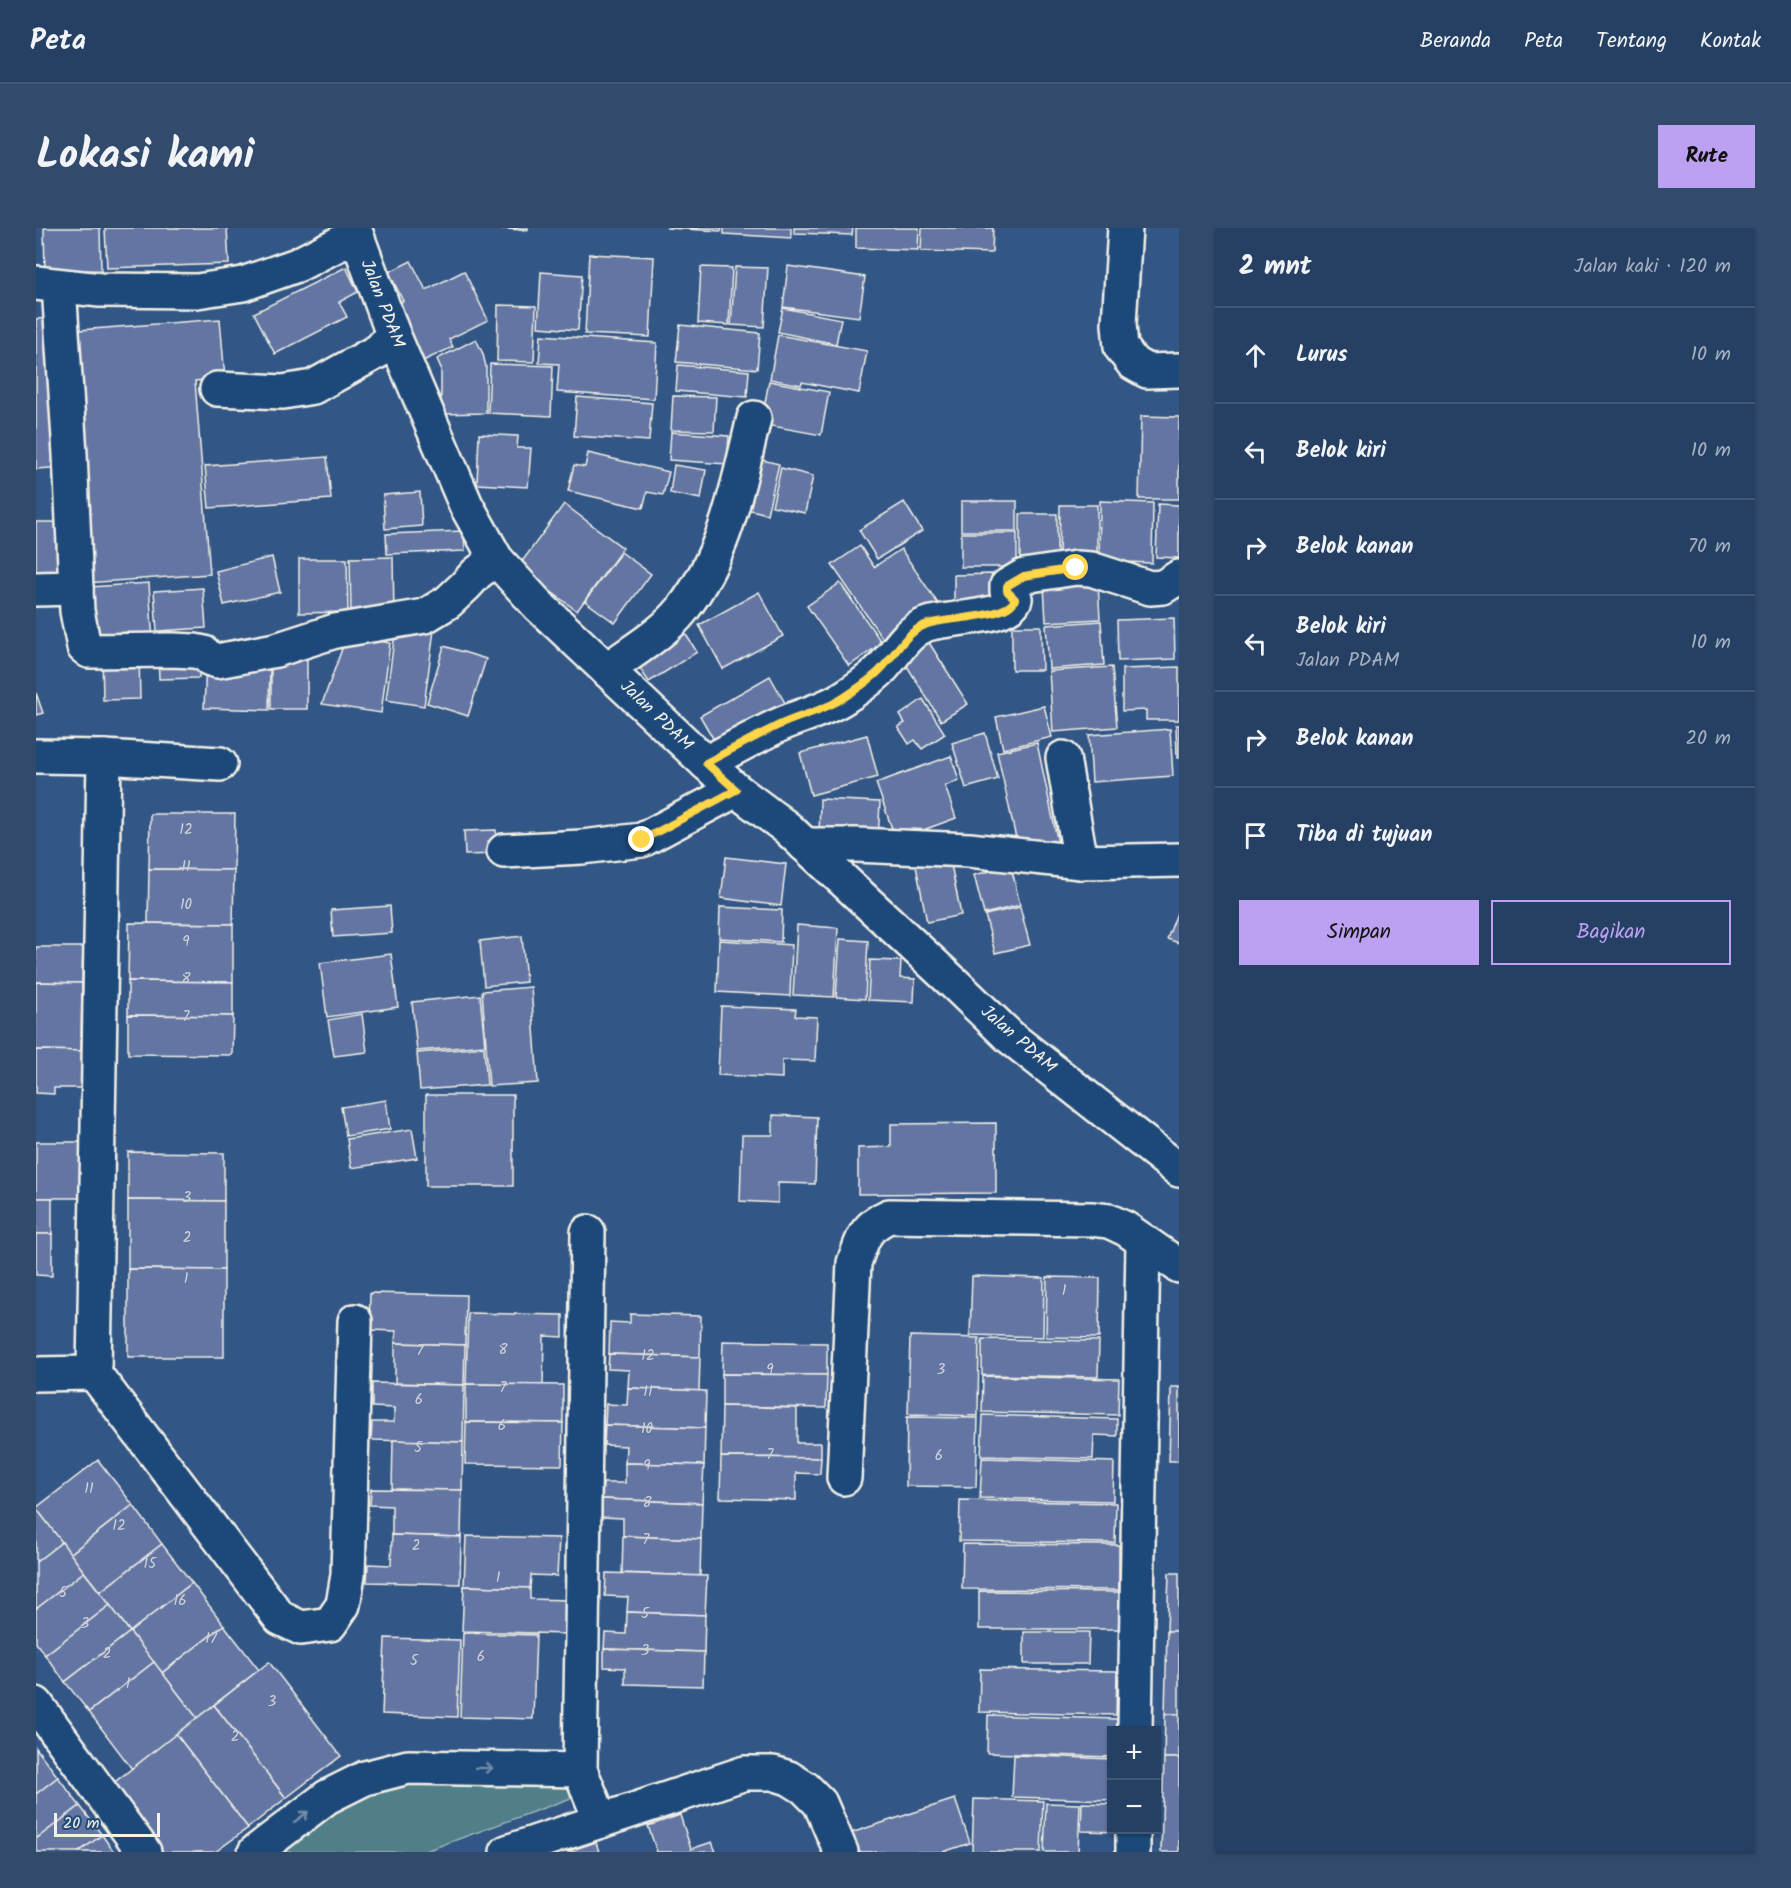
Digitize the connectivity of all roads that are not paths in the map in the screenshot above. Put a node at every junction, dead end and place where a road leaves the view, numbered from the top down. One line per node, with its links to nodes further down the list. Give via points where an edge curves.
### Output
1 (1125, 228): 5 (street, via 1121,347 1133,363 1147,371)
2 (355, 231): 3 (street, via 297,265 243,284 197,291); 4 (street, Jalan PDAM)
3 (48, 285): 10 (street, via 70,454)
4 (393, 334): 6 (street, via 380,350 313,387 283,392); 8 (street, Jalan PDAM, via 466,505)
5 (1179, 370)
6 (217, 389)
7 (754, 418): 12 (street, via 725,531 706,573 682,610 662,630)
8 (496, 558): 10 (street, via 448,602 425,616 335,631 276,650 217,661 204,652 194,651 89,651 82,641); 12 (street, Jalan PDAM, via 539,606)
9 (1179, 577): 16 (street, via 1163,587 1150,588 1091,569 1024,576 1007,586 1014,604 990,614 924,625 909,635 877,673 841,700 776,726)
10 (76, 588): 11 (street)
11 (36, 589)
12 (607, 670): 16 (street, Jalan PDAM)
13 (36, 756): 14 (street)
14 (104, 757): 17 (street); 28 (street)
15 (1063, 759): 22 (street)
16 (706, 763): 18 (street, Jalan PDAM)
17 (220, 764)
18 (736, 790): 19 (street, Jalan PDAM); 20 (street, via 642,840)
19 (805, 845): 22 (street, via 969,850); 23 (street, Jalan PDAM, via 1010,1037)
20 (504, 851)
21 (1179, 860): 22 (street)
22 (1081, 862)
23 (1179, 1170)
24 (588, 1232): 33 (street)
25 (1143, 1241): 26 (street); 30 (street, via 1109,1221 1091,1219 889,1216 875,1222 854,1263); 32 (street)
26 (1179, 1266)
27 (355, 1321): 28 (street, via 348,1575 343,1605 330,1624 301,1628 280,1618)
28 (94, 1373): 29 (street)
29 (36, 1374)
30 (844, 1478)
31 (36, 1704): 36 (street)
32 (1135, 1726)
33 (580, 1770): 34 (street); 37 (street, one-way to 33, via 327,1797 365,1778 408,1767)
34 (601, 1821): 38 (street); 39 (street, via 745,1773 773,1773 805,1788 820,1803)
35 (1133, 1834): 40 (street)
36 (144, 1852)
37 (255, 1852)
38 (507, 1852)
39 (840, 1852)
40 (1133, 1852)

